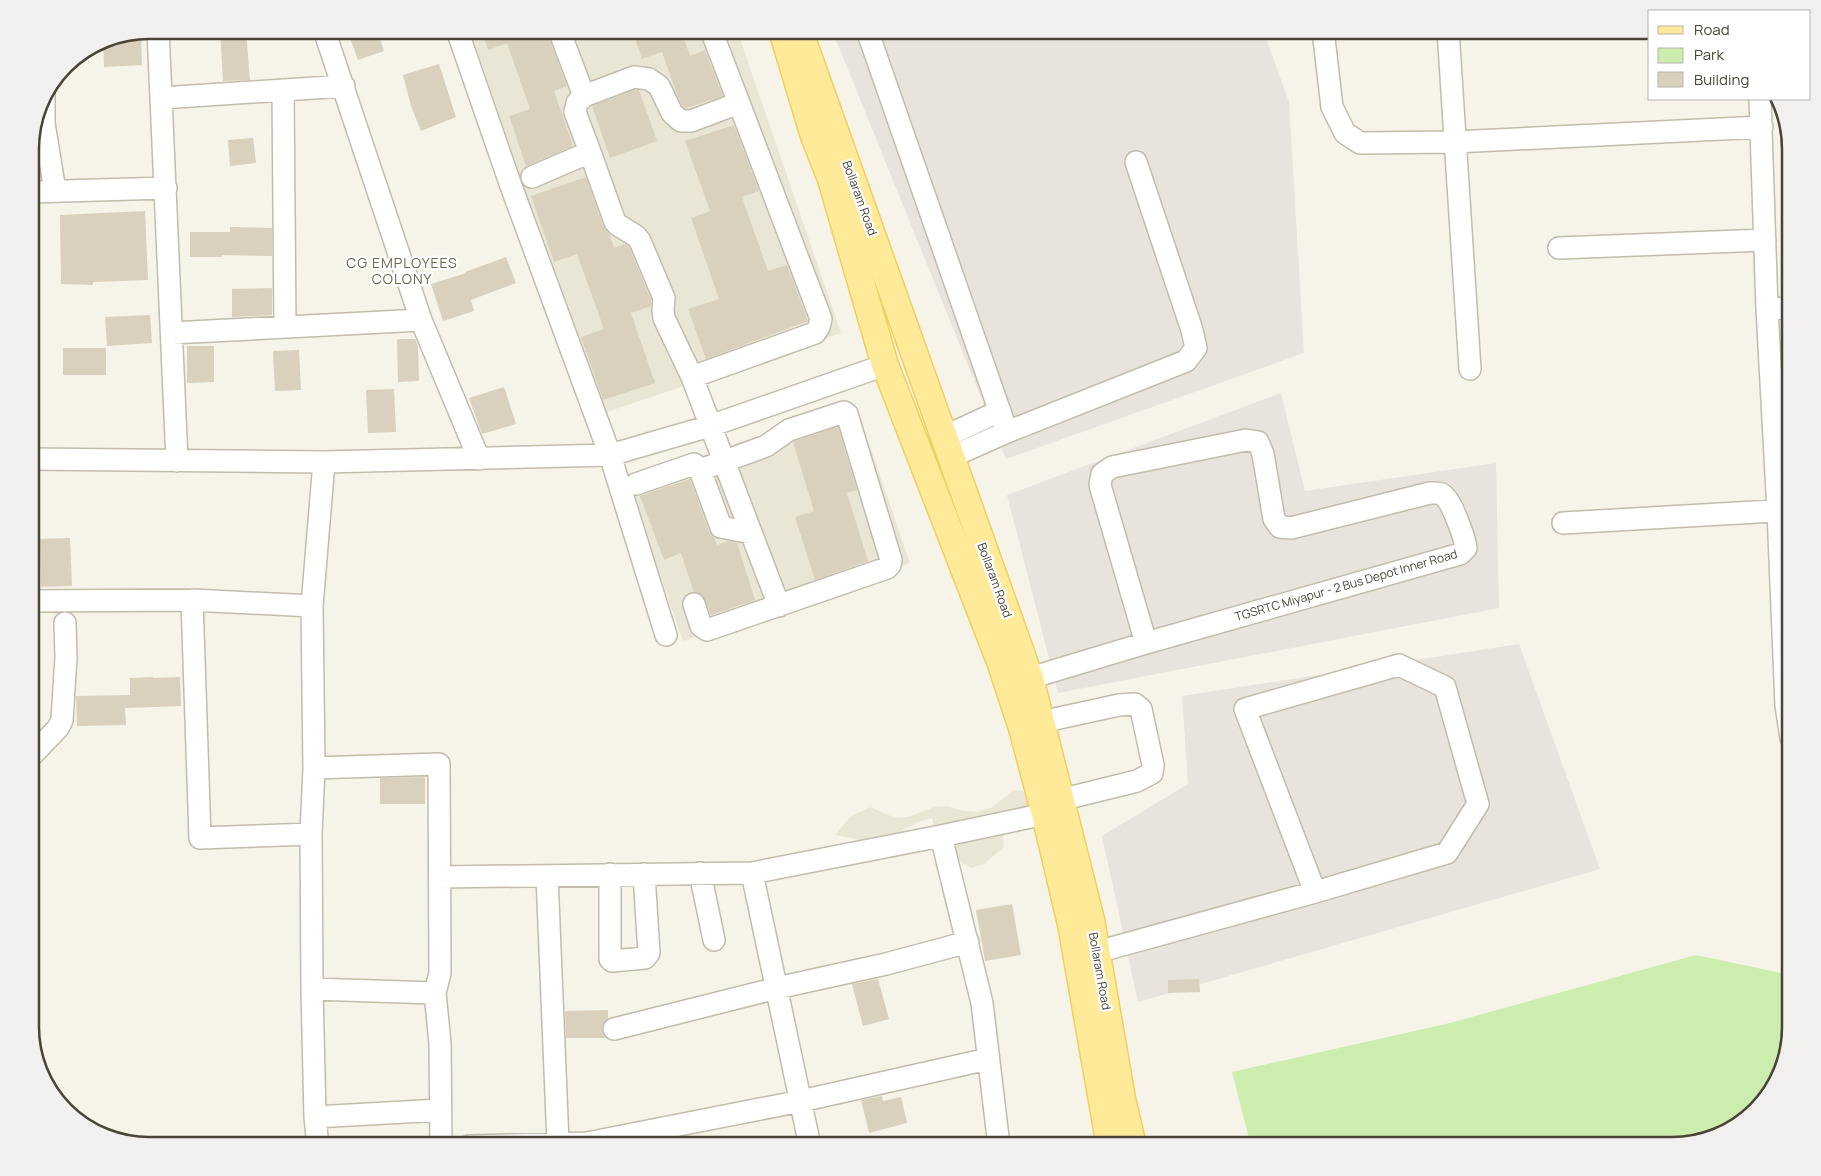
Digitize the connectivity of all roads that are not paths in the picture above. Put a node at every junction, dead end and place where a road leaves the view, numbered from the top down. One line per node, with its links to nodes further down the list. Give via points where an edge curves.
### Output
1 (158, 39): 14 (street)
2 (327, 39): 11 (street)
3 (460, 39): 41 (street)
4 (562, 39): 13 (street)
5 (714, 39): 16 (street)
6 (785, 39): 33 (main road, Bollaram Road, via 814,136 831,179)
7 (803, 39): 40 (main road, Bollaram Road)
8 (870, 39): 36 (street)
9 (1324, 39): 19 (street, via 1332,107 1345,133 1360,143)
10 (1449, 39): 19 (street)
11 (344, 86): 12 (street); 30 (street)
12 (283, 90): 14 (street); 31 (street)
13 (584, 96): 16 (street, via 634,77 648,79 659,86 672,113 681,121 691,121); 20 (street, via 576,103 575,112)
14 (161, 98): 23 (street)
15 (1760, 100): 18 (street)
16 (739, 103): 35 (street, via 821,319 820,328 815,333)
17 (44, 115): 24 (street)
18 (1762, 127): 19 (street); 26 (street)
19 (1455, 142): 34 (street)
20 (590, 152): 22 (street); 35 (street, via 615,222 640,242 664,298 664,318)
21 (1136, 162): 39 (street, via 1196,348 1186,361)
22 (532, 177)
23 (166, 188): 24 (street); 32 (street)
24 (55, 191): 25 (street)
25 (39, 192)
26 (1765, 240): 27 (street); 29 (street)
27 (1560, 248)
28 (1782, 308): 29 (street)
29 (1767, 309): 37 (street)
30 (421, 320): 31 (street); 43 (street)
31 (285, 327): 32 (street)
32 (172, 332): 45 (street)
33 (885, 365): 38 (street); 64 (main road, Bollaram Road)
34 (1470, 369)
35 (692, 377): 38 (street)
36 (1000, 411): 39 (street); 40 (street)
37 (1782, 416)
38 (710, 426): 41 (street); 44 (street)
39 (1007, 432): 40 (street)
40 (948, 447): 60 (main road, Bollaram Road)
41 (610, 455): 43 (street); 58 (street)
42 (39, 459): 45 (street)
43 (479, 459): 46 (street)
44 (724, 460): 47 (street); 51 (street); 56 (street, via 766,446 789,430 840,412 847,414 890,565)
45 (177, 461): 46 (street)
46 (324, 462): 55 (street)
47 (700, 470): 48 (street, via 694,464); 51 (street, via 721,527)
48 (636, 484)
49 (1782, 511): 50 (street)
50 (1562, 523)
51 (751, 533): 56 (street)
52 (192, 600): 53 (street); 55 (street); 65 (street, via 200,838)
53 (39, 601)
54 (694, 604): 56 (street, via 701,626 708,630)
55 (312, 606): 63 (street)
56 (779, 606)
57 (66, 623): 62 (street, via 62,720)
58 (666, 635)
59 (1146, 642): 59 (street, TGSRTC Miyapur - 2 Bus Depot Inner Road, via 1460,554 1466,548 1465,540 1446,497 1439,492 1291,528 1280,527 1274,518 1264,454 1258,442 1246,440 1112,467 1102,474 1100,485); 60 (street, TGSRTC Miyapur - 2 Bus Depot Inner Road)
60 (1030, 678): 61 (main road, Bollaram Road)
61 (1041, 722): 64 (main road, Bollaram Road); 64 (street, via 1135,704 1142,709 1153,765 1152,773 1137,781)
62 (39, 748)
63 (314, 768): 65 (street); 72 (street, via 439,764)
64 (1053, 807): 66 (street); 76 (main road, Bollaram Road, via 1071,924)
65 (311, 834): 78 (street)
66 (941, 836): 68 (street); 75 (street)
67 (700, 873): 68 (street); 70 (street); 74 (street)
68 (752, 873): 77 (street)
69 (610, 874): 70 (street); 70 (street, via 612,961 645,958 649,953); 71 (street)
70 (644, 874)
71 (547, 876): 72 (street); 87 (street)
72 (440, 877): 79 (street, via 440,973)
73 (1314, 892): 73 (street, via 1447,853 1478,804 1445,687 1399,665 1245,709); 76 (street)
74 (714, 940)
75 (968, 942): 77 (street); 81 (street, via 982,1004)
76 (1087, 955): 91 (main road, Bollaram Road); 92 (main road, Bollaram Road)
77 (777, 988): 80 (street); 82 (street)
78 (312, 989): 79 (street); 84 (street)
79 (435, 993): 83 (street, via 440,1043)
80 (614, 1029)
81 (988, 1059): 82 (street); 90 (street)
82 (801, 1101): 88 (street); 89 (street)
83 (440, 1110): 84 (street); 86 (street)
84 (315, 1117): 85 (street)
85 (317, 1137)
86 (441, 1137)
87 (558, 1137)
88 (612, 1137)
89 (808, 1137)
90 (998, 1137)
91 (1109, 1137)
92 (1131, 1137)

